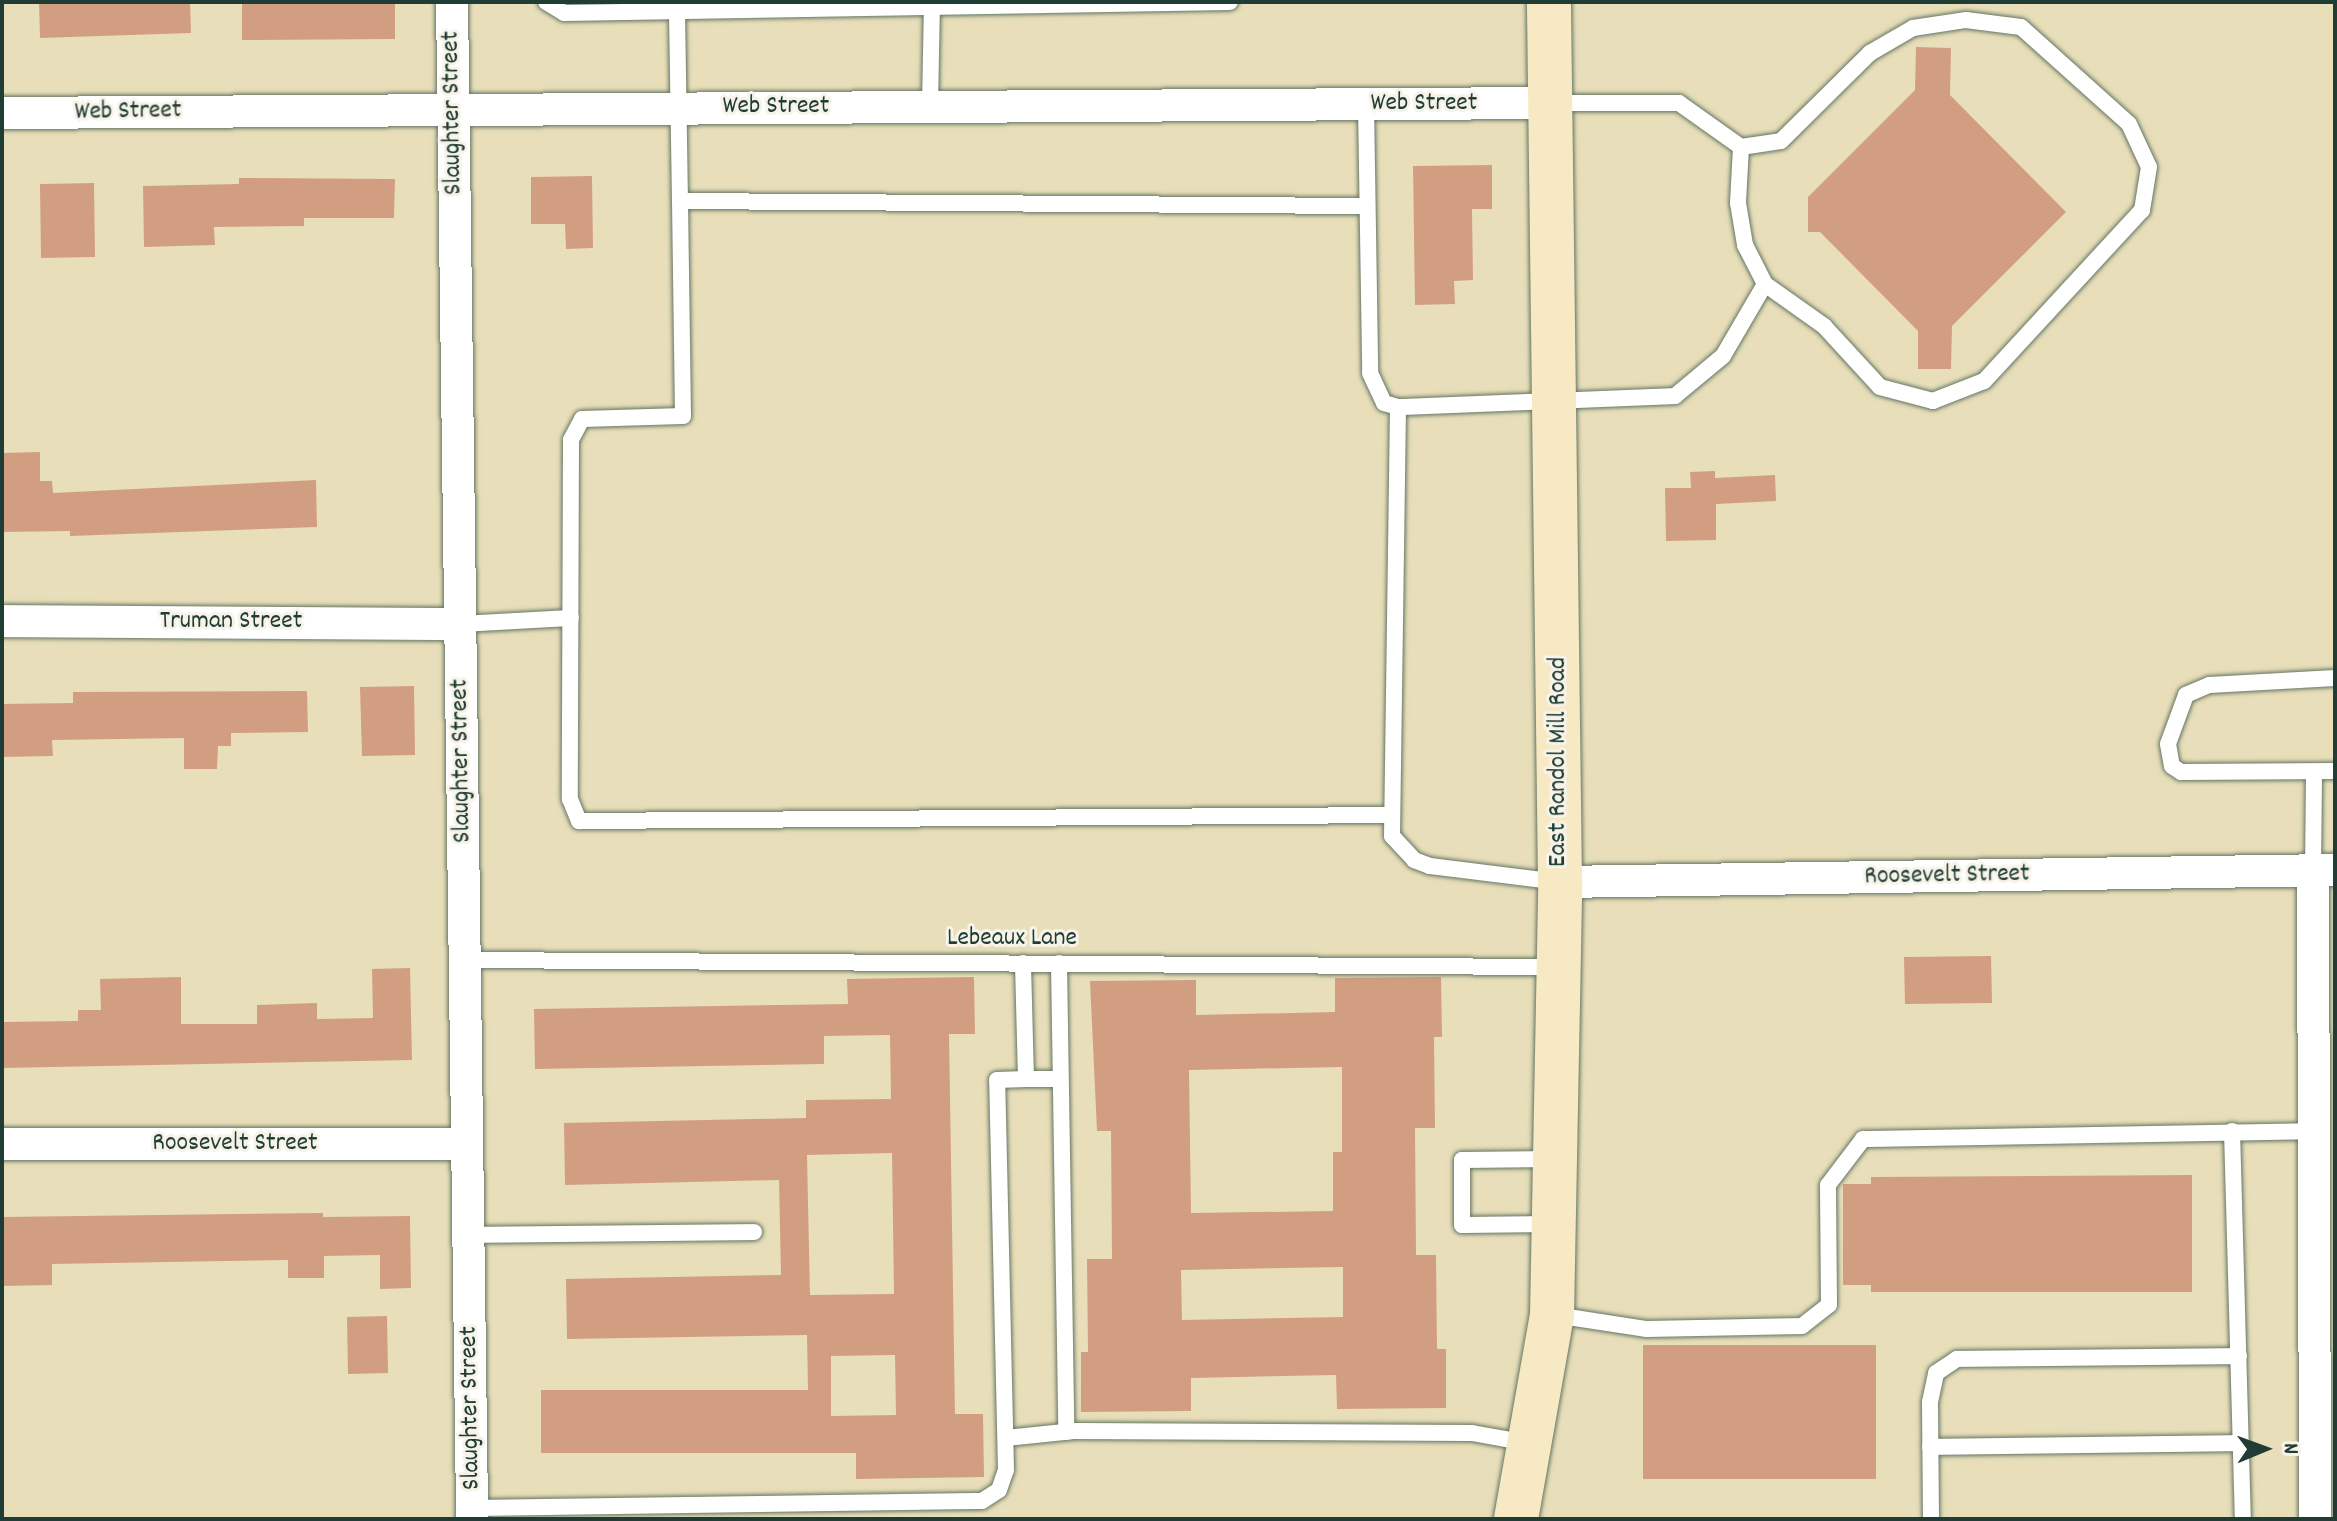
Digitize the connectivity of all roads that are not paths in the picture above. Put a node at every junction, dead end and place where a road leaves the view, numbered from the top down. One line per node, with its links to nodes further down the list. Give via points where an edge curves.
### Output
1 (452, 2): 11 (street, Slaughter Street)
2 (546, 2): 6 (lane, via 564,13)
3 (1230, 2): 5 (lane)
4 (1549, 2): 7 (main road, East Randol Mill Road)
5 (932, 6): 6 (lane); 9 (lane)
6 (677, 12): 10 (lane)
7 (1551, 103): 8 (street, Web Street); 13 (lane, via 1679,103); 17 (main road, East Randol Mill Road)
8 (1366, 104): 9 (street, Web Street); 15 (lane)
9 (930, 106): 10 (street, Web Street)
10 (681, 108): 11 (street, Web Street); 14 (lane)
11 (453, 109): 12 (street, Web Street); 21 (street, Slaughter Street)
12 (2, 113)
13 (1741, 147): 16 (lane, via 1738,203 1745,245); 16 (lane, via 1781,141 1870,53 1913,28 1966,20 2021,27 2129,124 2149,167 2142,210 2100,256 1984,381 1933,401 1880,387 1824,326)
14 (680, 201): 15 (lane); 19 (lane, via 683,416 596,416 573,427)
15 (1367, 206): 18 (lane, via 1370,373 1384,403)
16 (1765, 284): 17 (lane, via 1723,356 1675,396)
17 (1556, 402): 18 (lane); 27 (main road, East Randol Mill Road)
18 (1398, 407): 25 (lane)
19 (571, 618): 21 (lane); 25 (lane, via 570,799 579,821)
20 (2, 621): 21 (street, Truman Street)
21 (460, 624): 28 (street, Slaughter Street)
22 (2335, 678): 24 (lane, via 2209,685 2186,695 2168,744 2172,766 2181,772)
23 (2335, 771): 24 (lane)
24 (2314, 774): 26 (lane)
25 (1390, 815): 27 (lane, via 1399,848 1430,866)
26 (2324, 870): 27 (street, Roosevelt Street); 35 (street)
27 (1560, 882): 31 (main road, East Randol Mill Road)
28 (465, 960): 29 (lane, Lebeaux Lane); 37 (street, Slaughter Street)
29 (1023, 963): 30 (lane, Lebeaux Lane); 32 (lane)
30 (1059, 963): 31 (lane, Lebeaux Lane); 33 (lane)
31 (1559, 967): 38 (main road, East Randol Mill Road)
32 (1026, 1079): 33 (lane); 46 (lane, via 997,1080)
33 (1060, 1079): 45 (lane)
34 (2232, 1131): 35 (lane); 42 (lane, via 1863,1139 1828,1185 1829,1305 1802,1326 1647,1329); 43 (lane)
35 (2314, 1131): 44 (street)
36 (2, 1144): 37 (street, Roosevelt Street)
37 (467, 1144): 41 (street, Slaughter Street)
38 (1555, 1159): 39 (main road, East Randol Mill Road); 39 (lane, via 1462,1160 1462,1225)
39 (1553, 1224): 42 (main road, East Randol Mill Road)
40 (754, 1232): 41 (lane)
41 (468, 1235): 51 (street, Slaughter Street)
42 (1552, 1315): 47 (main road, East Randol Mill Road)
43 (2239, 1356): 48 (lane); 49 (lane, via 1957,1359 1936,1373)
44 (2325, 1389): 50 (street)
45 (1066, 1432): 46 (lane); 47 (lane, via 1472,1433)
46 (1006, 1438): 51 (lane, via 1006,1470 999,1490 982,1501)
47 (1529, 1443): 52 (main road, East Randol Mill Road)
48 (2241, 1443): 49 (lane); 54 (lane)
49 (1930, 1447): 53 (lane)
50 (2325, 1486): 56 (street)
51 (472, 1514)
52 (1516, 1519)
53 (1931, 1519)
54 (2243, 1519)
55 (2296, 1519): 56 (lane)
56 (2315, 1519)

